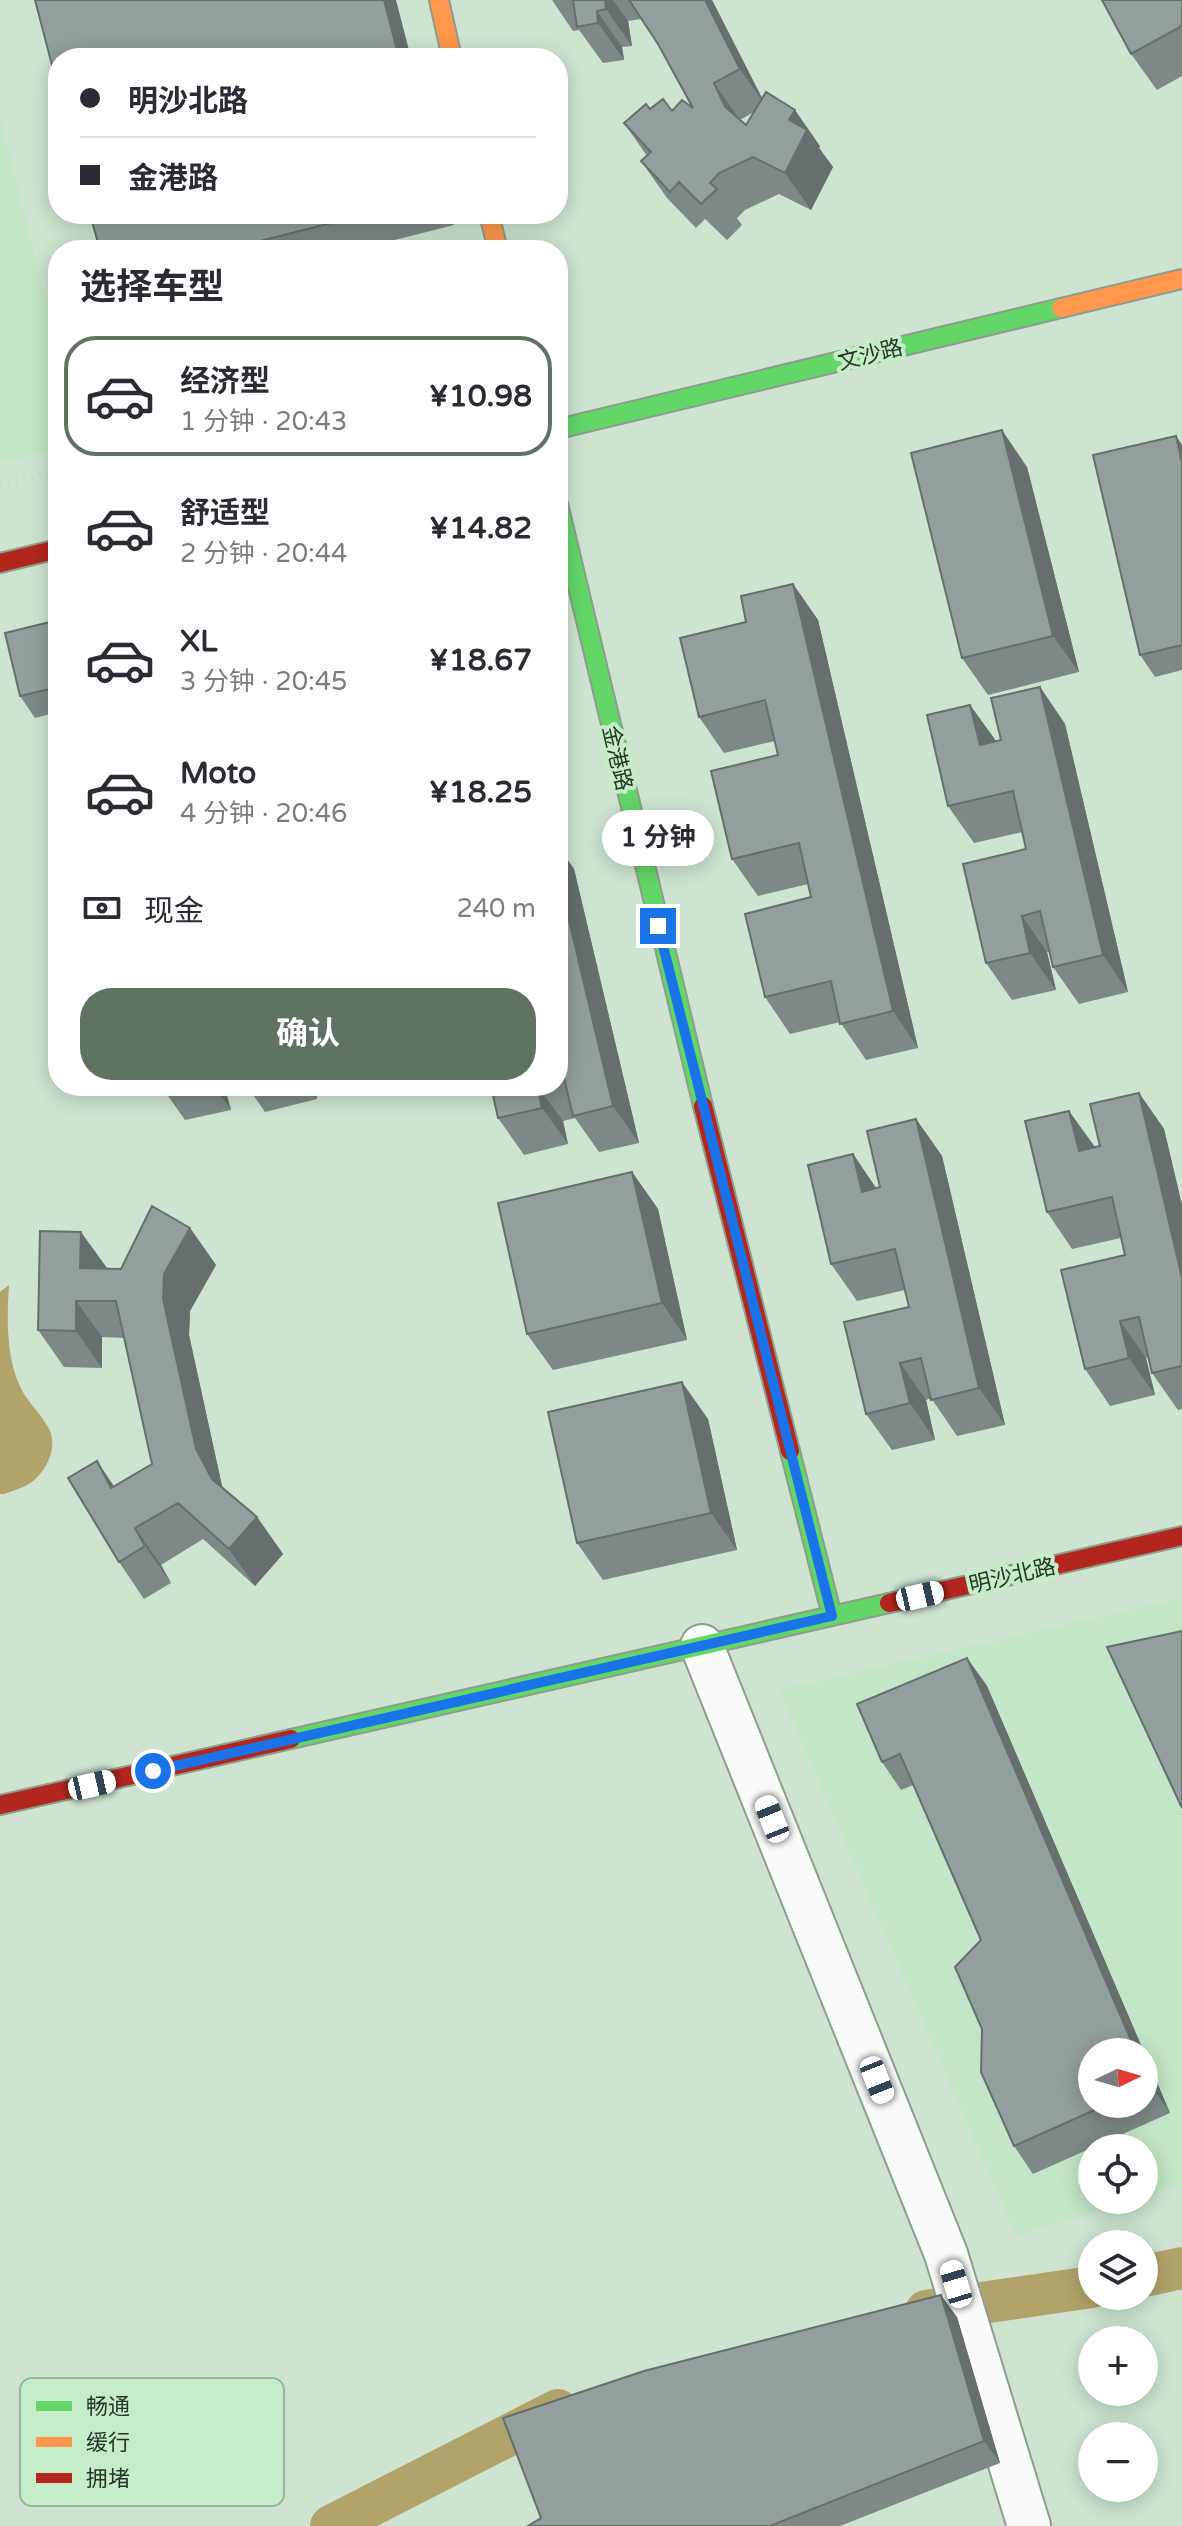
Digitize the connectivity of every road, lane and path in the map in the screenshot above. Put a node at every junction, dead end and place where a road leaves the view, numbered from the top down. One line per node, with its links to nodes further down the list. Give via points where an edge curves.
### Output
1 (439, 0): 2 (street)
2 (450, 48)
3 (1182, 279): 4 (street, 文沙路)
4 (568, 427)
5 (48, 473): 6 (path)
6 (0, 485)
7 (568, 546): 11 (street, 金港路)
8 (48, 551): 9 (street)
9 (0, 563)
10 (1182, 1536): 11 (street, 明沙北路)
11 (832, 1616): 12 (street, 明沙北路)
12 (702, 1646): 13 (street, 明沙北路); 14 (street, via 946,2254)
13 (0, 1805)
14 (1029, 2526)

